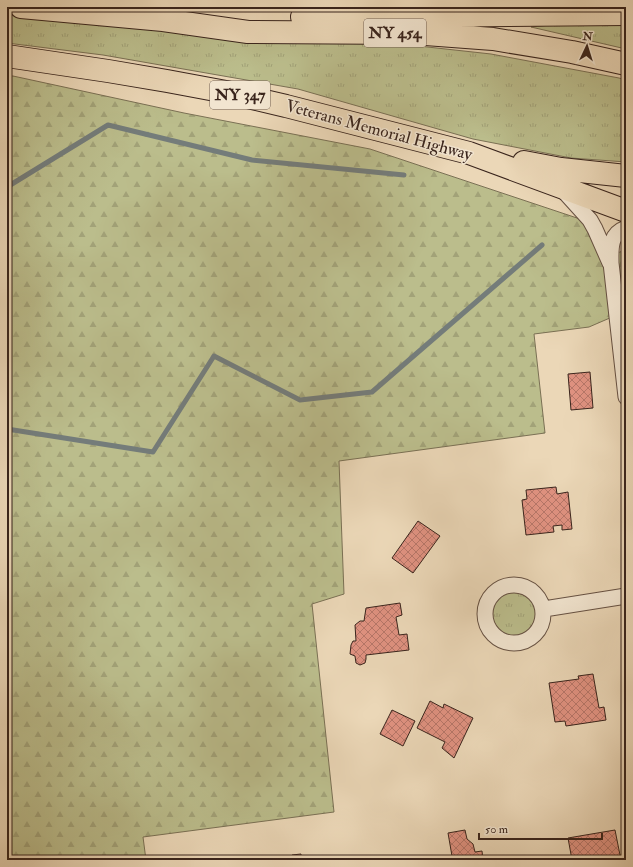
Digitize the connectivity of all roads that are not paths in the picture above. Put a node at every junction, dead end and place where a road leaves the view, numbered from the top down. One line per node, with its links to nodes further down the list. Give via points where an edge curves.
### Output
1 (21, 7): 3 (highway)
2 (626, 14): 3 (highway)
3 (163, 20): 5 (highway, NY 454, via 248,32 412,34 475,38 546,47)
4 (7, 56): 6 (highway, Veterans Memorial Highway / NY 347, via 226,92)
5 (626, 64)
6 (469, 153): 7 (highway, NY 347, via 561,169); 8 (highway, Veterans Memorial Highway)
7 (626, 176)
8 (559, 186): 9 (highway, Veterans Memorial Highway); 11 (street, via 590,220)
9 (626, 211)
10 (626, 228): 11 (street, via 614,238)
11 (610, 263): 12 (street)
12 (626, 397)
13 (626, 596): 14 (street)
14 (544, 609)

